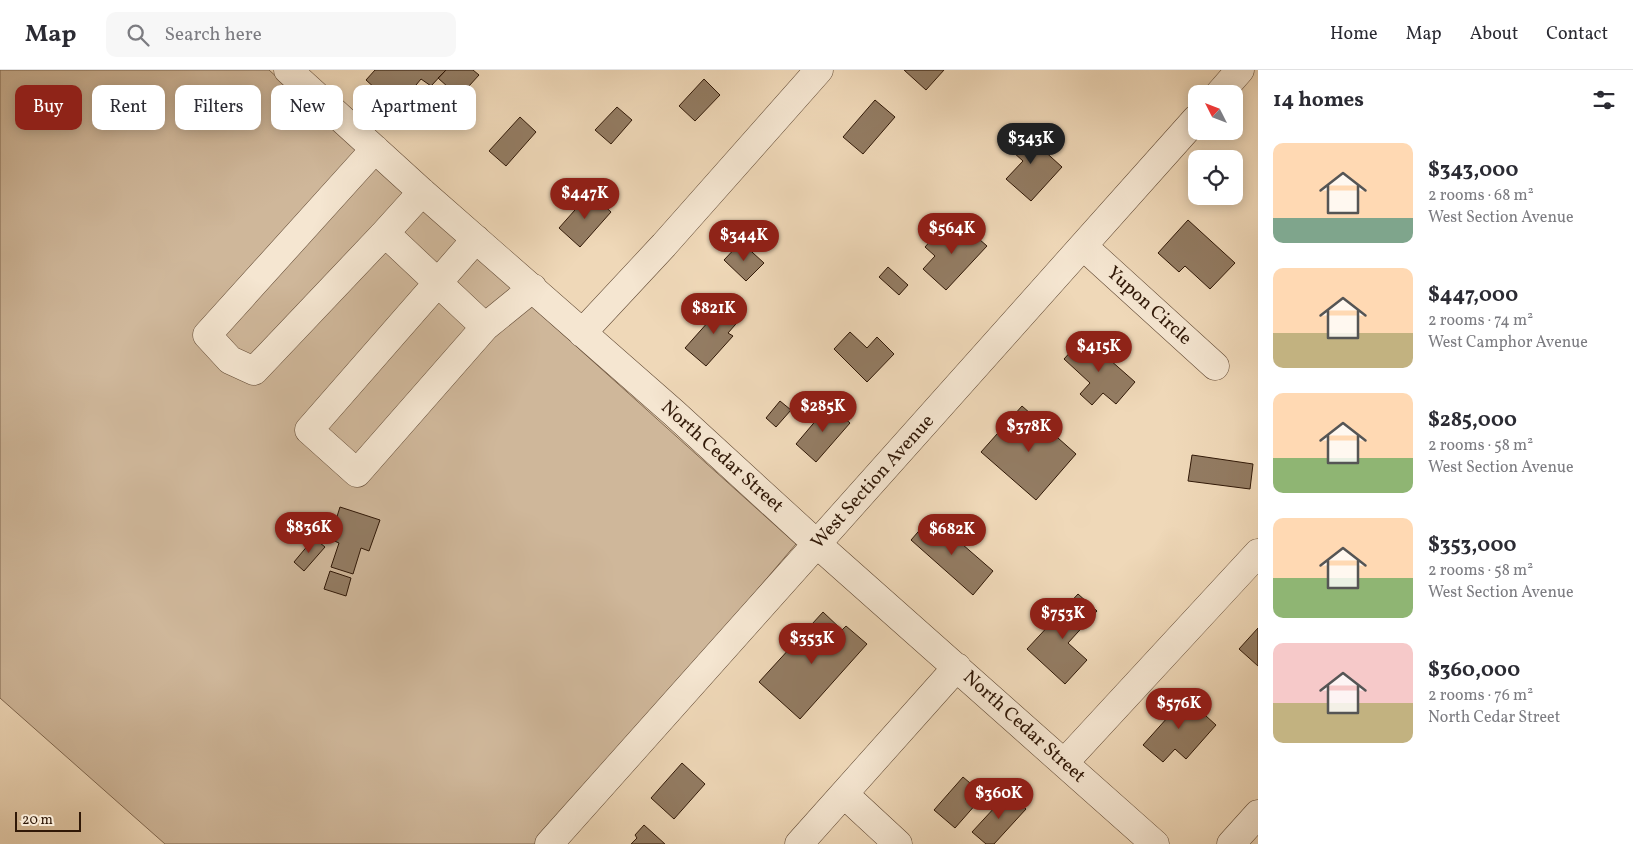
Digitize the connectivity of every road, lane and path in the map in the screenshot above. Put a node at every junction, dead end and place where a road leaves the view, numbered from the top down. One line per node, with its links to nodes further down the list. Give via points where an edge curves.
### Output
1 (288, 70): 6 (street, North Cedar Street)
2 (819, 70): 14 (street)
3 (1240, 70): 4 (street)
4 (1227, 85)
5 (1188, 128): 10 (street, West Section Avenue)
6 (375, 149): 7 (street, North Cedar Street); 8 (street, via 207,335 230,360 254,371)
7 (422, 192): 8 (street); 9 (street, North Cedar Street)
8 (384, 233): 11 (street)
9 (476, 238): 11 (street); 12 (street, North Cedar Street)
10 (1083, 246): 15 (street, Yupon Circle); 16 (street, West Section Avenue)
11 (437, 284): 13 (street); 13 (street, via 309,430 343,461 357,473)
12 (533, 288): 13 (street); 14 (street, North Cedar Street)
13 (485, 327)
14 (582, 333): 16 (street, North Cedar Street)
15 (1215, 366)
16 (817, 544): 18 (street, North Cedar Street); 22 (street, West Section Avenue)
17 (1258, 553): 19 (street)
18 (957, 667): 19 (street, North Cedar Street); 20 (street)
19 (1064, 763): 25 (street, North Cedar Street)
20 (844, 794): 23 (street); 24 (street)
21 (1258, 814): 26 (street)
22 (549, 844)
23 (799, 844)
24 (898, 844)
25 (1155, 844)
26 (1231, 844)

